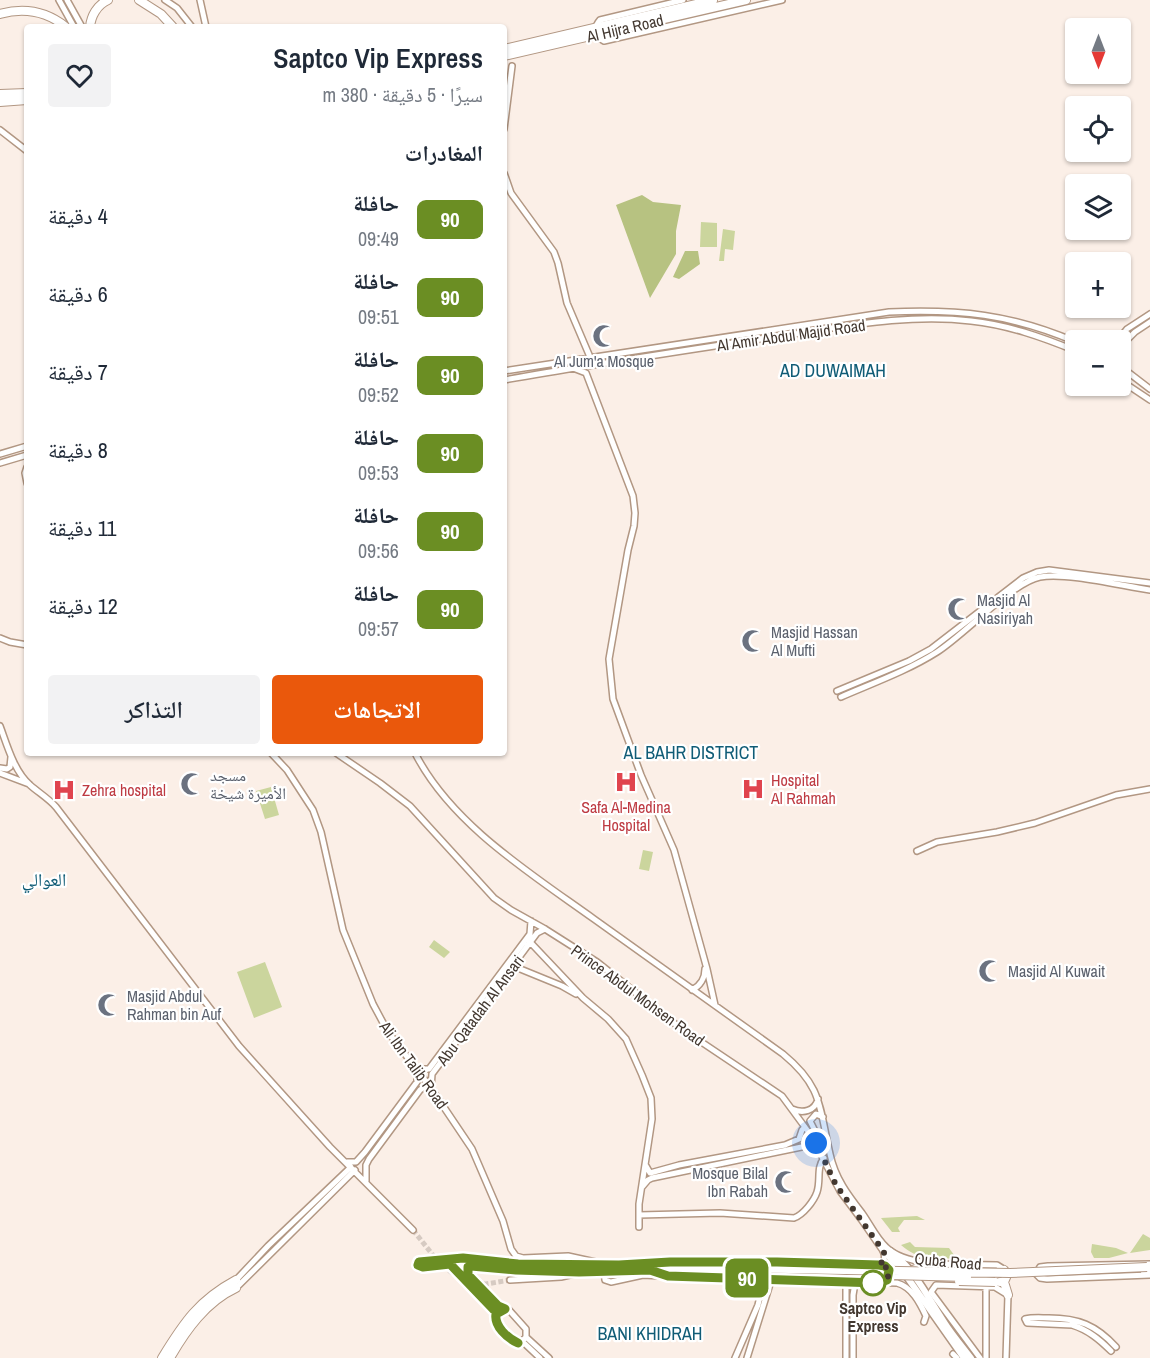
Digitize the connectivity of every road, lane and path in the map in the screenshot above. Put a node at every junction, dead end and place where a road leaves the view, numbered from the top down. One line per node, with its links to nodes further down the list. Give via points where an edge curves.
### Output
1 (59, 0): 13 (main road)
2 (67, 0): 14 (main road)
3 (108, 0): 15 (highway, via 96,10)
4 (139, 0): 16 (highway)
5 (165, 0): 17 (main road)
6 (200, 0): 18 (main road)
7 (684, 0): 10 (main road, via 600,20 595,32 604,41)
8 (713, 0): 19 (highway, Al Hijra Road)
9 (746, 0): 20 (highway, Al Hijra Road)
10 (782, 0)
11 (0, 14): 12 (highway, via 35,11)
12 (62, 24)
13 (72, 24)
14 (80, 24)
15 (90, 24)
16 (170, 24)
17 (190, 24)
18 (205, 24)
19 (507, 48)
20 (507, 55)
21 (512, 66): 26 (main road)
22 (0, 93): 23 (highway)
23 (24, 93)
24 (24, 100): 25 (highway)
25 (0, 102)
26 (507, 105)
27 (0, 130): 28 (main road)
28 (24, 149)
29 (507, 182): 37 (main road, via 511,193 554,252 567,303)
30 (1150, 314): 32 (main road)
31 (1150, 322): 33 (main road)
32 (1126, 330)
33 (1131, 336)
34 (1065, 337): 35 (main road, Al Amir Abdul Majid Road, via 1013,319 930,310 890,312)
35 (749, 338): 36 (main road, Al Amir Abdul Majid Road, via 930,318 1010,327); 37 (main road, Al Amir Abdul Majid Road); 38 (main road, Al Amir Abdul Majid Road)
36 (1065, 347)
37 (590, 357): 40 (main road, Al Amir Abdul Majid Road)
38 (599, 364): 39 (main road, Al Amir Abdul Majid Road); 43 (main road, via 591,372)
39 (573, 368): 42 (main road, Al Amir Abdul Majid Road); 43 (main road, via 586,373)
40 (507, 371)
41 (1131, 374): 45 (main road)
42 (507, 379)
43 (592, 387): 70 (main road, via 635,506 609,659 613,699 674,850)
44 (1131, 387): 46 (main road)
45 (1150, 389)
46 (1150, 400)
47 (24, 447): 48 (main road)
48 (0, 454)
49 (24, 456): 50 (main road)
50 (0, 463)
51 (1150, 583): 52 (main road, via 1049,570 1037,572 1023,578 931,649 839,694 919,663 1038,577 1067,577)
52 (1150, 590)
53 (0, 638): 54 (main road)
54 (10, 642): 55 (main road); 56 (main road)
55 (24, 644)
56 (0, 645)
57 (0, 726): 58 (main road)
58 (12, 756): 62 (main road, via 10,767); 64 (main road)
59 (274, 756): 75 (main road, Ali Ibn Talib Road, via 313,810 340,922 360,974 384,1026)
60 (340, 756): 67 (main road, Prince Abdul Mohsen Road, via 410,806 494,898)
61 (417, 756): 72 (main road, via 460,815 497,847)
62 (0, 768)
63 (0, 773): 64 (main road)
64 (29, 784): 85 (main road, via 56,807 239,1046)
65 (1150, 789): 66 (main road, via 1116,795 1035,823 937,842)
66 (917, 851)
67 (531, 921): 68 (main road, Prince Abdul Mohsen Road); 75 (main road, Abu Qatadah Al Ansari, via 530,934 429,1069)
68 (545, 929): 69 (main road, Abu Qatadah Al Ansari); 78 (main road, Prince Abdul Mohsen Road, via 597,962 697,1040 773,1089)
69 (530, 942): 71 (main road, Abu Qatadah Al Ansari); 73 (main road)
70 (705, 962): 72 (main road, via 705,975); 74 (main road)
71 (513, 966): 73 (main road); 76 (main road, Abu Qatadah Al Ansari, via 432,1074)
72 (692, 990): 74 (main road)
73 (583, 998): 84 (main road, via 626,1039 647,1087 652,1119)
74 (715, 1005): 77 (main road, via 793,1062)
75 (416, 1069): 76 (main road, Ali Ibn Talib Road); 85 (main road, Abu Qatadah Al Ansari, via 417,1082)
76 (431, 1088): 87 (main road, Abu Qatadah Al Ansari, via 420,1090 369,1159); 101 (main road, Ali Ibn Talib Road, via 472,1149 516,1256 568,1256)
77 (818, 1097): 78 (main road, via 808,1111); 79 (main road)
78 (791, 1108): 80 (main road, Prince Abdul Mohsen Road)
79 (823, 1118): 83 (main road, via 816,1114 810,1121 821,1143); 93 (main road, via 840,1183)
80 (805, 1127): 81 (main road, Prince Abdul Mohsen Road); 82 (main road, via 799,1139)
81 (816, 1143): 82 (main road); 83 (main road, Prince Abdul Mohsen Road)
82 (785, 1148): 86 (main road, via 679,1165)
83 (822, 1155): 89 (main road, via 817,1192 799,1217 720,1213); 93 (main road, Prince Abdul Mohsen Road, via 836,1185)
84 (645, 1163): 86 (main road); 88 (main road)
85 (351, 1166): 87 (main road); 116 (main road); 116 (main road, via 268,1246)
86 (651, 1176): 88 (main road)
87 (366, 1180): 91 (main road)
88 (640, 1191): 89 (main road)
89 (639, 1215): 90 (main road)
90 (639, 1227)
91 (413, 1230)
92 (431, 1250): 94 (highway)
93 (887, 1251): 99 (main road); 105 (main road, Quba Road, via 922,1262 997,1265); 108 (main road); 119 (main road)
94 (426, 1260): 97 (highway, via 418,1265); 101 (highway, via 463,1258)
95 (752, 1262): 96 (main road); 98 (main road); 110 (main road, via 759,1270)
96 (772, 1262): 99 (main road); 109 (highway, bridge, via 856,1267); 112 (main road)
97 (450, 1264): 100 (highway); 124 (main road)
98 (619, 1265): 101 (highway); 102 (highway)
99 (879, 1265): 109 (main road, via 887,1267 887,1280)
100 (471, 1266): 106 (highway); 123 (highway, via 468,1275)
101 (606, 1268): 104 (highway); 106 (highway); 107 (main road, via 605,1280 611,1282)
102 (682, 1269): 104 (highway); 109 (highway, bridge)
103 (1149, 1269): 103 (main road, via 1048,1266 1040,1267 1036,1274 1047,1279); 108 (highway, bridge)
104 (650, 1270): 107 (main road)
105 (1002, 1270): 108 (highway, bridge, via 921,1267); 114 (highway, via 1007,1277)
106 (579, 1272): 111 (main road)
107 (662, 1275): 110 (main road)
108 (914, 1275): 109 (highway, bridge); 114 (highway, bridge, via 922,1280); 120 (main road); 137 (main road)
109 (875, 1276): 112 (highway, via 782,1276); 115 (main road); 118 (main road)
110 (750, 1279): 112 (main road)
111 (510, 1280)
112 (768, 1280): 113 (main road); 132 (main road); 133 (main road)
113 (846, 1282): 115 (main road); 134 (main road)
114 (1000, 1282): 121 (highway)
115 (855, 1283): 135 (main road)
116 (236, 1284): 128 (highway, via 208,1297); 129 (highway, via 215,1299 190,1326)
117 (986, 1287): 120 (main road, via 936,1285); 121 (main road, via 995,1287); 139 (main road)
118 (909, 1289): 119 (main road); 122 (main road)
119 (918, 1293): 122 (main road); 136 (main road)
120 (931, 1293): 138 (main road)
121 (1008, 1295): 140 (main road)
122 (919, 1303): 125 (main road, via 926,1316)
123 (505, 1309): 124 (main road); 126 (main road, via 526,1329)
124 (496, 1314): 126 (main road, via 497,1324 507,1336 515,1342)
125 (924, 1322)
126 (525, 1339): 130 (main road); 131 (main road)
127 (1113, 1349): 127 (main road, via 1072,1324 1025,1320 1080,1320 1109,1339)
128 (162, 1358)
129 (170, 1358)
130 (540, 1358)
131 (549, 1358)
132 (735, 1358)
133 (747, 1358)
134 (846, 1358)
135 (853, 1358)
136 (964, 1358)
137 (971, 1358)
138 (980, 1358)
139 (986, 1358)
140 (1006, 1358)

